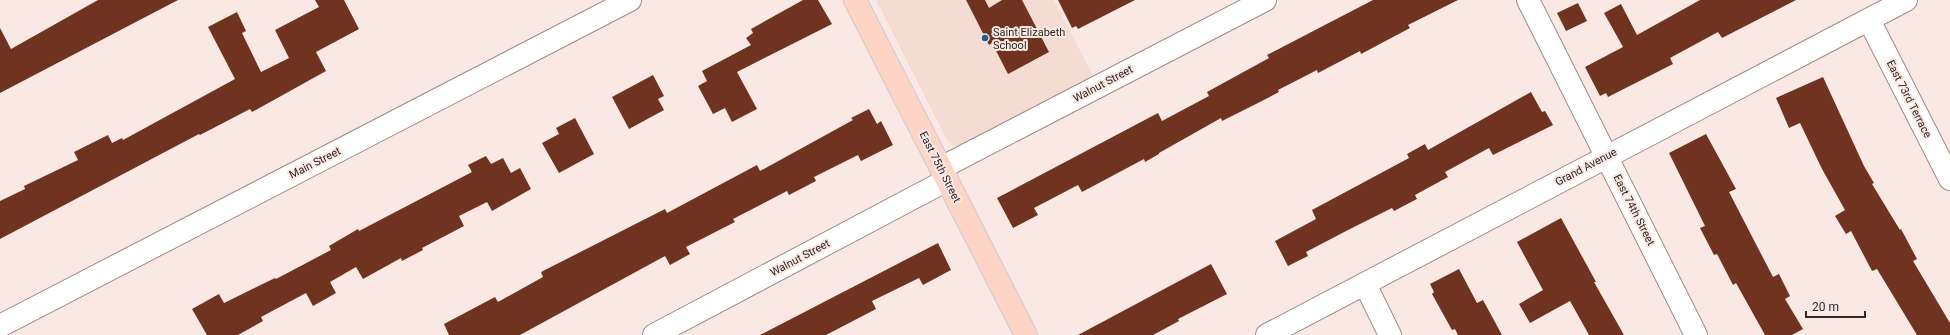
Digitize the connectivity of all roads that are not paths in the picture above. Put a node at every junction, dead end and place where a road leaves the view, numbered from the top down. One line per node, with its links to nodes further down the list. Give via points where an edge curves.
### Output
1 (630, 0): 11 (street, Main Street)
2 (855, 0): 8 (main road, East 75th Street)
3 (1265, 0): 8 (street, Walnut Street)
4 (1528, 0): 7 (street, East 74th Street)
5 (1906, 0): 6 (street, Grand Avenue)
6 (1869, 20): 7 (street, Grand Avenue); 9 (street, East 73rd Terrace)
7 (1607, 157): 10 (street, Grand Avenue); 16 (street, East 74th Street)
8 (944, 174): 12 (street, Walnut Street); 13 (main road, East 75th Street)
9 (1950, 179)
10 (1365, 284): 14 (street, Grand Avenue); 15 (street)
11 (0, 326)
12 (654, 335)
13 (1026, 335)
14 (1266, 335)
15 (1390, 335)
16 (1696, 335)

